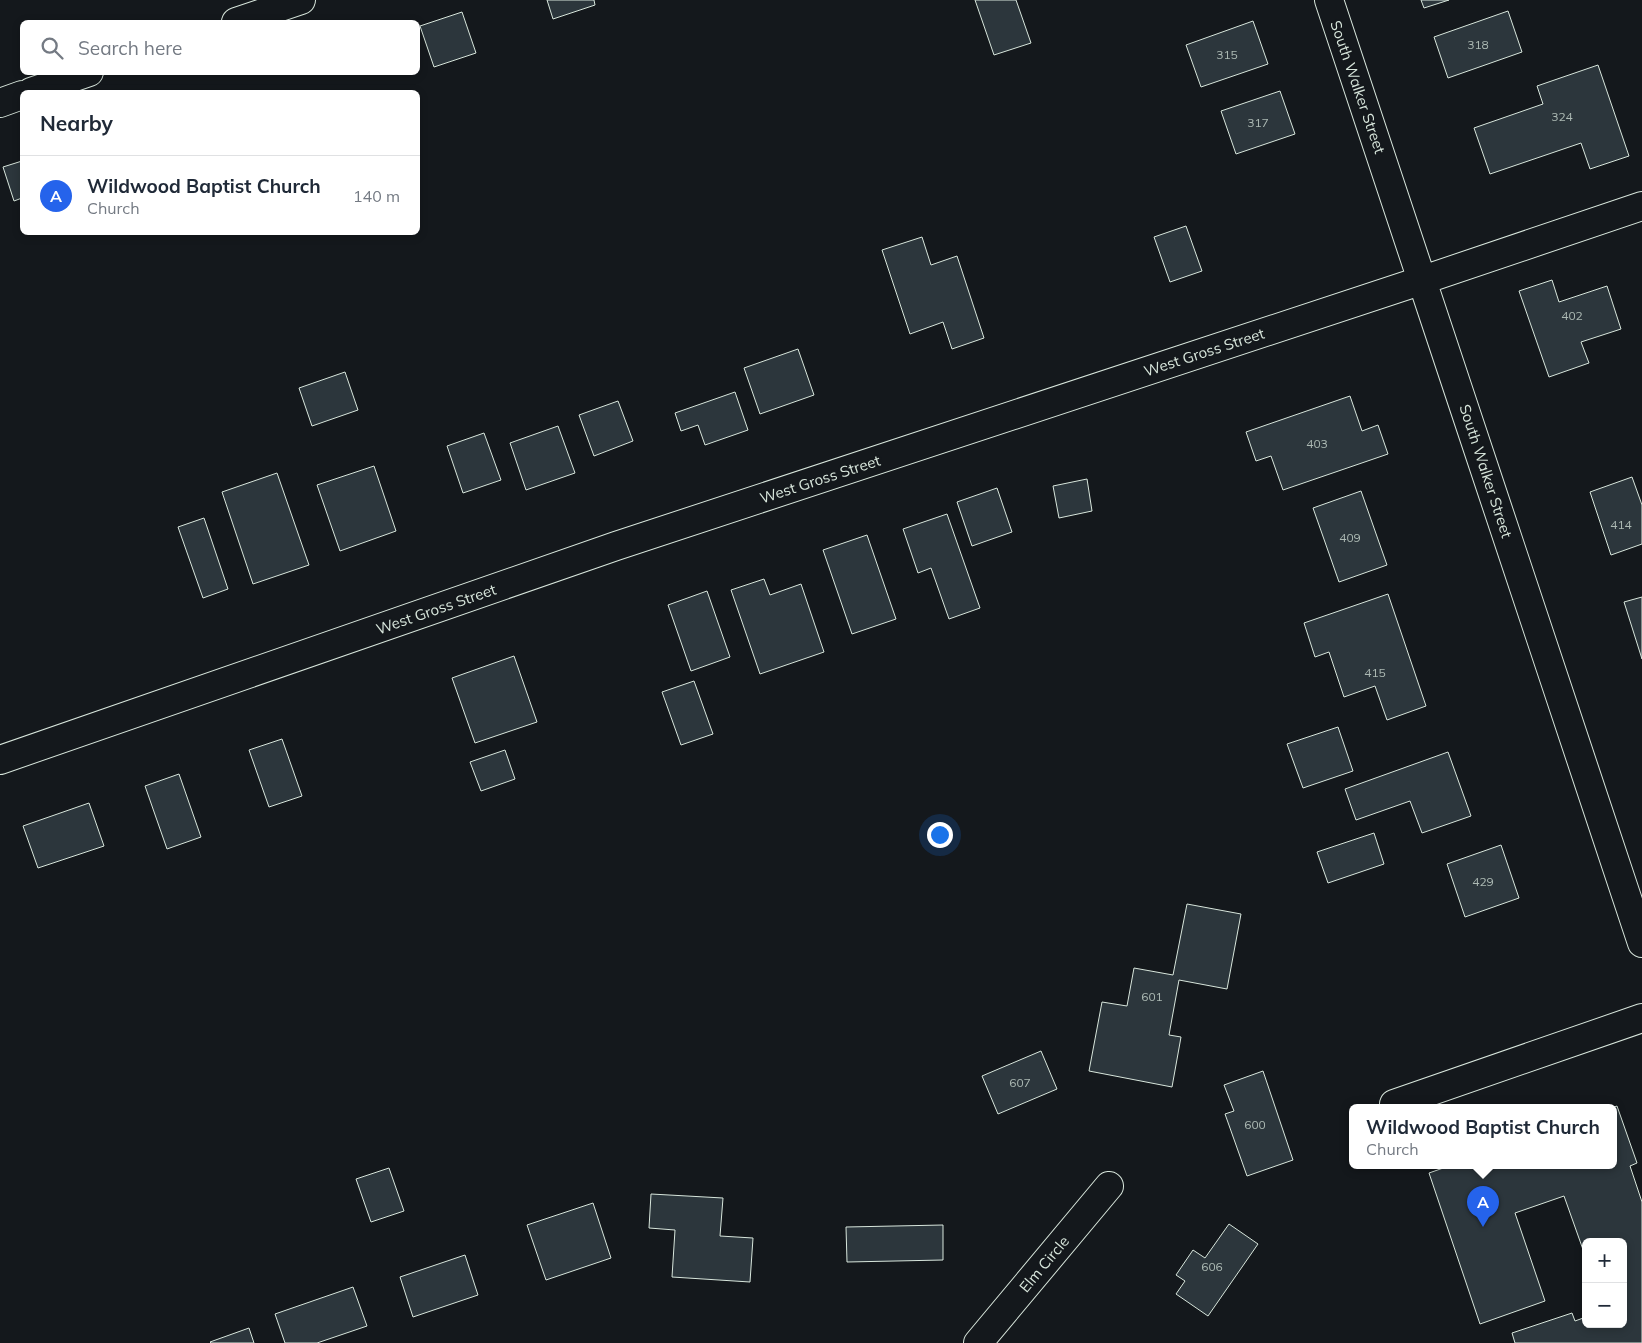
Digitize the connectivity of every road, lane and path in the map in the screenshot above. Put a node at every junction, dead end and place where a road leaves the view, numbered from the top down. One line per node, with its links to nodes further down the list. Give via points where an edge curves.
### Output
1 (301, 0): 3 (street)
2 (1329, 0): 9 (street, South Walker Street)
3 (242, 20)
4 (80, 75): 5 (street)
5 (37, 90)
6 (20, 96): 7 (street)
7 (0, 103)
8 (1642, 206): 9 (street, West Gross Street)
9 (1423, 280): 10 (street, West Gross Street, via 616,546); 11 (street, South Walker Street)
10 (0, 760)
11 (1642, 943)
12 (1642, 1018): 13 (street)
13 (1394, 1104)
14 (1109, 1186): 15 (street, Elm Circle)
15 (978, 1343)

